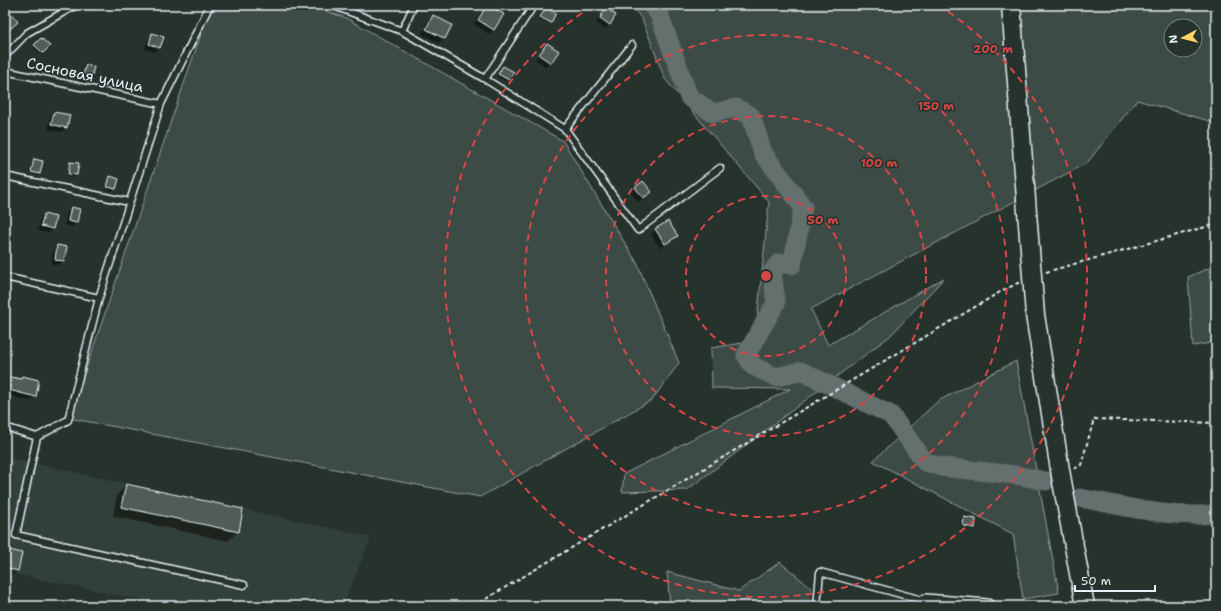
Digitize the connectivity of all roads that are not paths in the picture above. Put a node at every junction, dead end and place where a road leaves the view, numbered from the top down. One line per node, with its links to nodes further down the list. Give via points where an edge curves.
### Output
1 (76, 5): 9 (lane, Сосновая улица, via 27,33)
2 (210, 5): 12 (lane)
3 (331, 5): 7 (lane)
4 (414, 5): 7 (lane)
5 (534, 5): 11 (lane)
6 (1011, 5): 25 (street, via 1035,315)
7 (402, 31): 11 (lane)
8 (632, 45): 13 (lane)
9 (5, 56)
10 (5, 71): 12 (lane, Сосновая улица)
11 (485, 79): 13 (lane)
12 (160, 104): 16 (lane)
13 (565, 129): 14 (lane, via 638,230)
14 (720, 168)
15 (5, 176): 16 (lane)
16 (129, 202): 18 (lane)
17 (5, 277): 18 (lane)
18 (99, 298): 20 (lane, via 68,420)
19 (5, 427): 20 (lane)
20 (38, 437): 21 (lane, via 16,536)
21 (244, 585)
22 (926, 603): 23 (lane, via 820,572); 24 (street)
23 (817, 606)
24 (987, 606)
25 (1085, 606)

